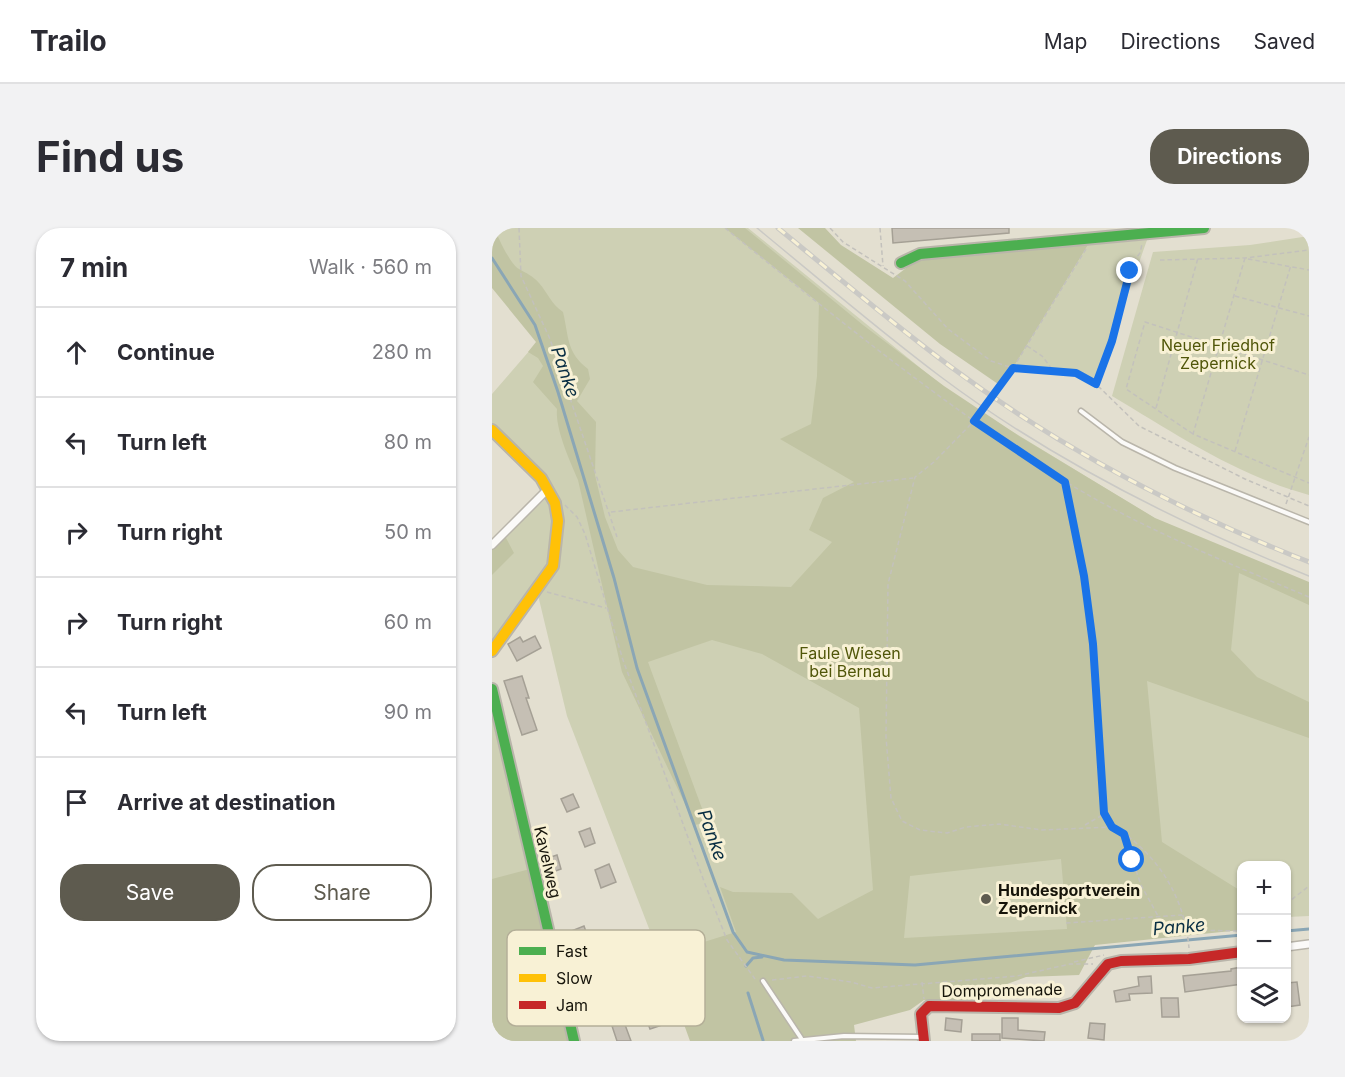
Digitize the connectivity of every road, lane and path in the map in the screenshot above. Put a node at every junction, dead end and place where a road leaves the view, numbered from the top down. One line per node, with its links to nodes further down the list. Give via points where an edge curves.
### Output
1 (519, 228): 43 (path, via 521,276 550,339)
2 (725, 228): 29 (path, via 849,329)
3 (830, 228): 14 (path, via 843,242)
4 (880, 228): 14 (path)
5 (1204, 228): 6 (street)
6 (1145, 234): 7 (street); 26 (path)
7 (1093, 238): 12 (street, via 920,254); 20 (path)
8 (1309, 250): 10 (path)
9 (1198, 258): 10 (path); 11 (path); 19 (path)
10 (1245, 258): 13 (path); 16 (path)
11 (1160, 260)
12 (901, 263)
13 (1291, 265): 15 (path); 17 (path)
14 (884, 266): 23 (path, via 905,281 971,348 991,361)
15 (1309, 270)
16 (1234, 296): 17 (path); 21 (path)
17 (1277, 307): 18 (path); 22 (path)
18 (1309, 316)
19 (1178, 332): 21 (path); 27 (path); 27 (path, via 1145,322 1126,389)
20 (1027, 346): 23 (path); 24 (path)
21 (1218, 347): 22 (path); 31 (path)
22 (1262, 360): 25 (path); 34 (path)
23 (1013, 368): 24 (path); 29 (path)
24 (1053, 370): 26 (path, via 1076,373)
25 (1309, 375)
26 (1096, 384): 40 (path, via 1139,426)
27 (1155, 409): 31 (path)
28 (1081, 411): 44 (lane, via 1122,442)
29 (974, 421): 35 (path); 37 (path)
30 (492, 430): 39 (street)
31 (1193, 434): 34 (path)
32 (1309, 437): 33 (path)
33 (1308, 442): 36 (path)
34 (1234, 452): 36 (path)
35 (915, 477): 43 (path); 53 (path, via 888,584 886,737 891,798 902,821 920,830 947,833 999,824 1042,830)
36 (1296, 478): 38 (path); 40 (path)
37 (1065, 482): 48 (path, via 1184,543); 52 (path, via 1093,644)
38 (1309, 483)
39 (548, 489): 46 (street); 47 (street, via 558,521 557,545 553,566)
40 (1289, 498): 42 (path)
41 (563, 504): 49 (path, via 577,517 585,534)
42 (1309, 506)
43 (610, 512): 45 (path)
44 (1309, 522)
45 (617, 537)
46 (492, 545)
47 (537, 590): 49 (path); 50 (street)
48 (1309, 597)
49 (608, 609): 69 (path, via 623,660 728,940 749,974)
50 (492, 651)
51 (492, 689): 61 (street, Kavelweg)
52 (1104, 813): 53 (path); 54 (path)
53 (1083, 826): 54 (path)
54 (1112, 827): 55 (path)
55 (1124, 834): 58 (path, via 1166,875); 59 (path, via 1141,885)
56 (1309, 886): 57 (path)
57 (1291, 901)
58 (1183, 915): 59 (path); 62 (path)
59 (1158, 916): 60 (path)
60 (1066, 923)
61 (548, 930)
62 (1187, 930): 63 (path); 66 (path)
63 (1237, 931)
64 (1309, 944): 65 (street)
65 (1291, 946)
66 (1189, 950)
67 (1237, 952): 68 (street)
68 (1108, 964): 70 (path, via 1070,964 1017,976); 71 (street, Dompromenade, via 1075,1003 1059,1008)
69 (763, 981): 70 (path, via 807,976 872,988); 73 (lane)
70 (922, 982): 71 (path)
71 (924, 1008): 74 (street)
72 (571, 1026): 75 (street, Kavelweg)
73 (801, 1038): 74 (lane); 76 (lane)
74 (924, 1039)
75 (574, 1041)
76 (794, 1041)

